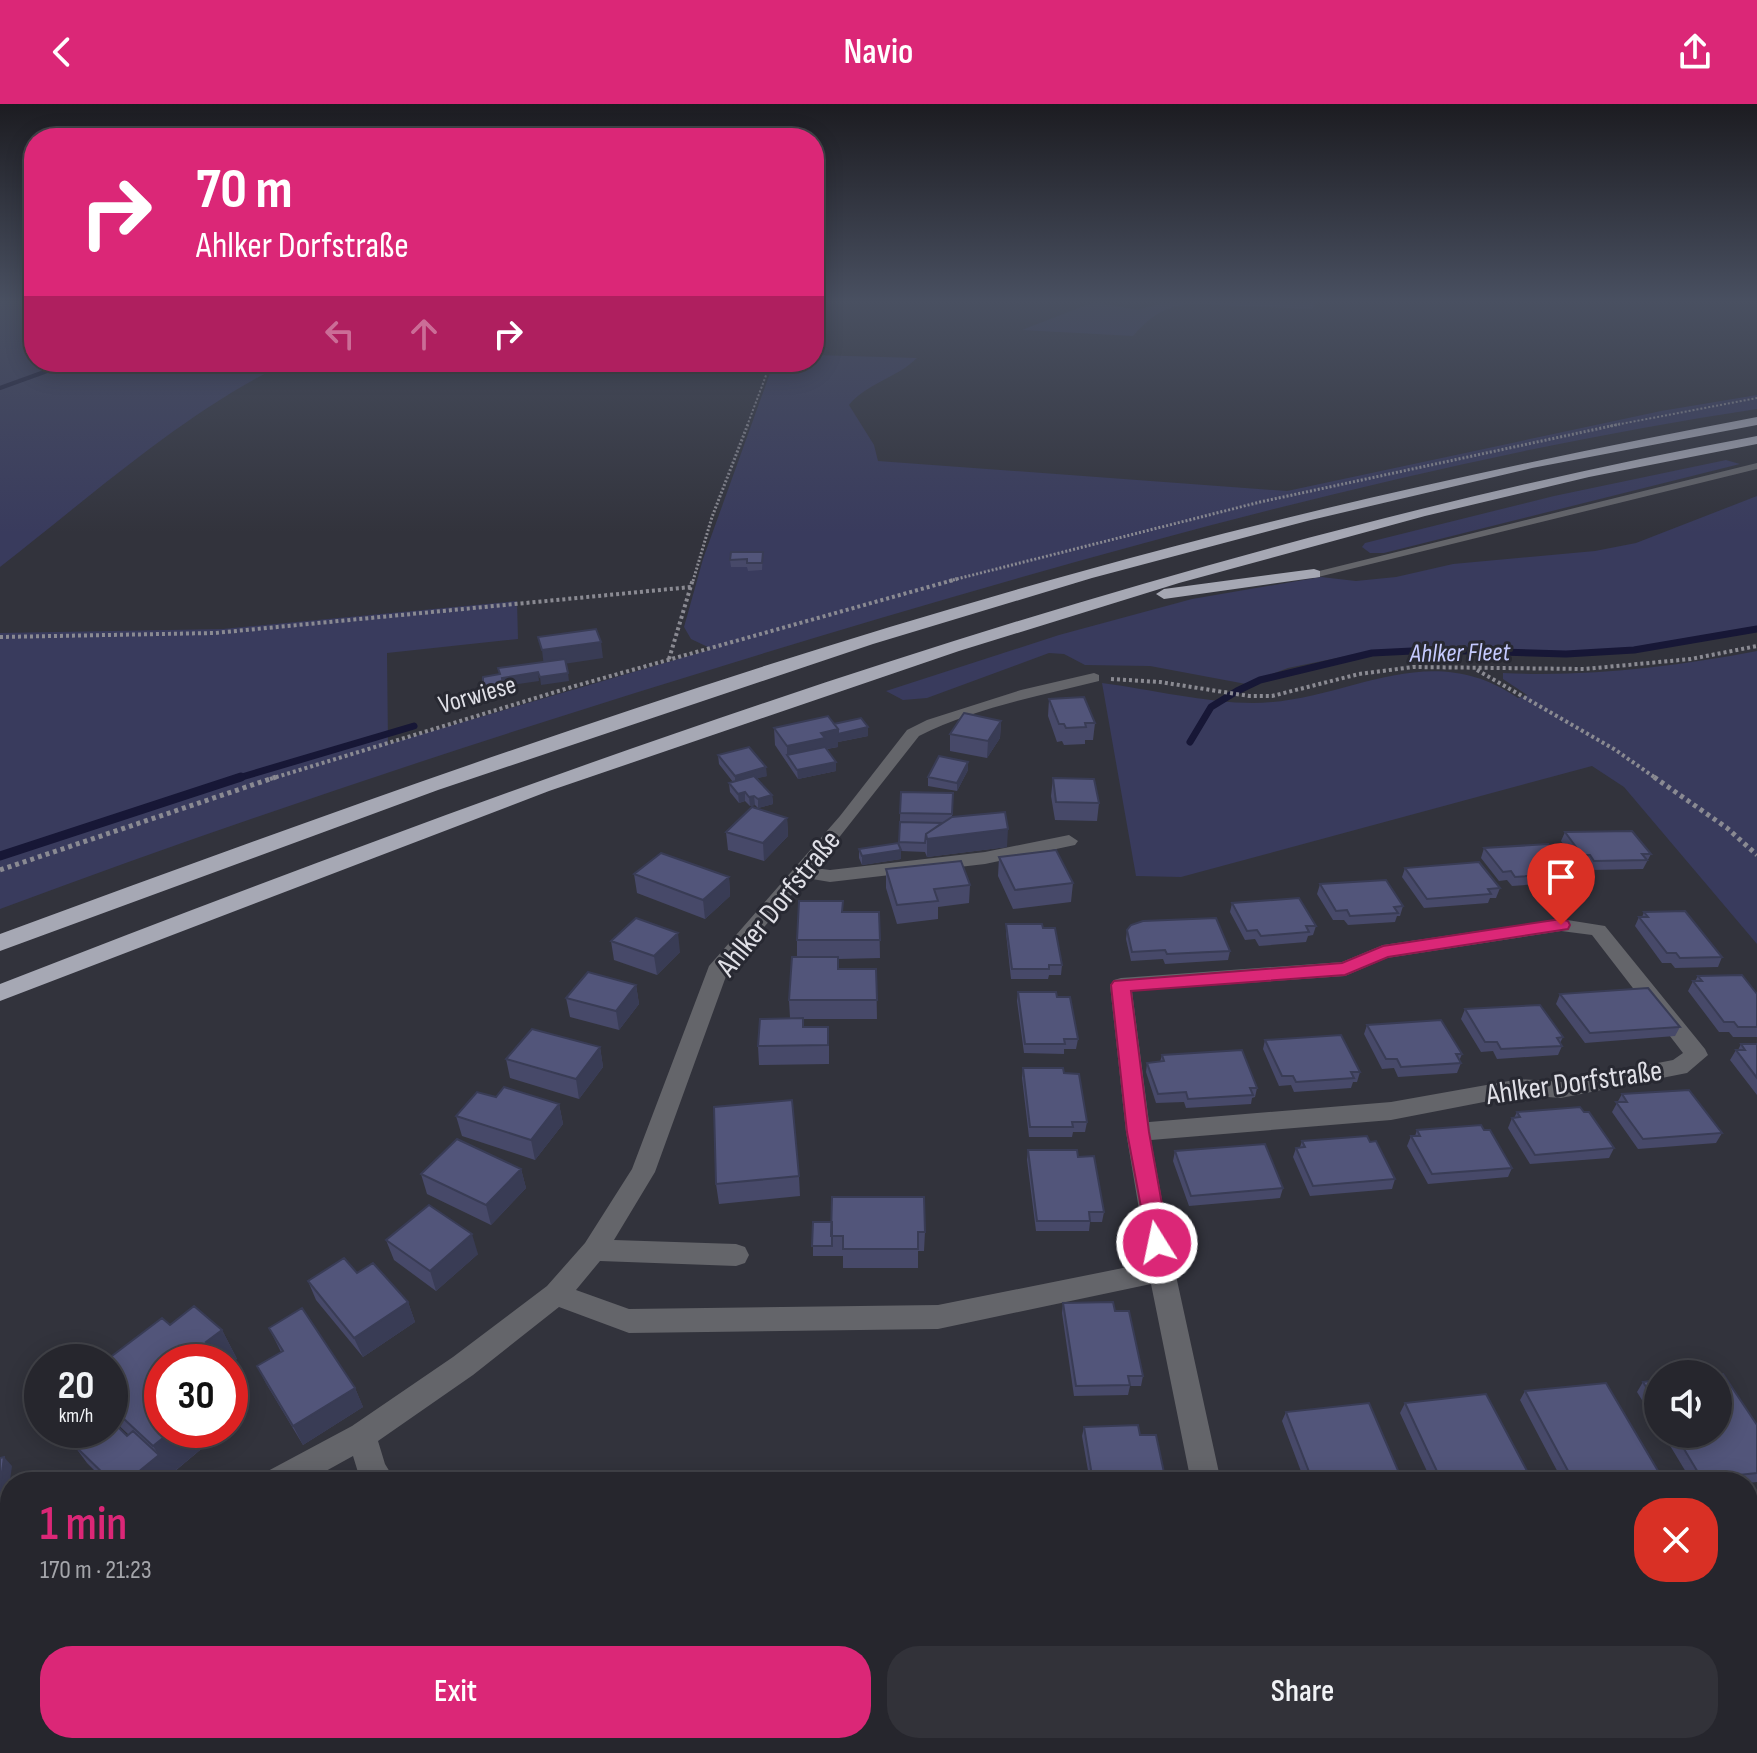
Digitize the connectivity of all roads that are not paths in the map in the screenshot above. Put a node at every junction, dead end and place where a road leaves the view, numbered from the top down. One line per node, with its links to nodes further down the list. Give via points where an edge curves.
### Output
1 (1757, 421): 9 (highway, via 1507,470 1294,520 948,616 565,740)
2 (1757, 440): 5 (highway, via 1436,509)
3 (1757, 466): 4 (street)
4 (1314, 574): 5 (highway)
5 (1102, 600): 10 (highway, via 829,685 623,757)
6 (1094, 678): 8 (street, Ahlker Dorfstraße, via 1027,693 913,733)
7 (1069, 841): 8 (street, via 985,858 830,876)
8 (800, 871): 12 (street, Ahlker Dorfstraße, via 719,966 643,1172)
9 (0, 943)
10 (0, 993)
11 (1138, 1132): 11 (street, Ahlker Dorfstraße, via 1121,985 1345,969 1383,952 1561,925 1598,930 1697,1055 1679,1067 1561,1090 1520,1087 1391,1111); 14 (street, Ahlker Dorfstraße)
12 (594, 1250): 13 (street); 15 (street, Ahlker Dorfstraße)
13 (736, 1255)
14 (1162, 1271): 15 (street, via 938,1317 629,1321); 19 (street, Ahlker Dorfstraße)
15 (556, 1294): 16 (street, Ahlker Dorfstraße)
16 (362, 1436): 17 (street, Ahlker Dorfstraße); 18 (street)
17 (295, 1472)
18 (372, 1472)
19 (1204, 1472)

